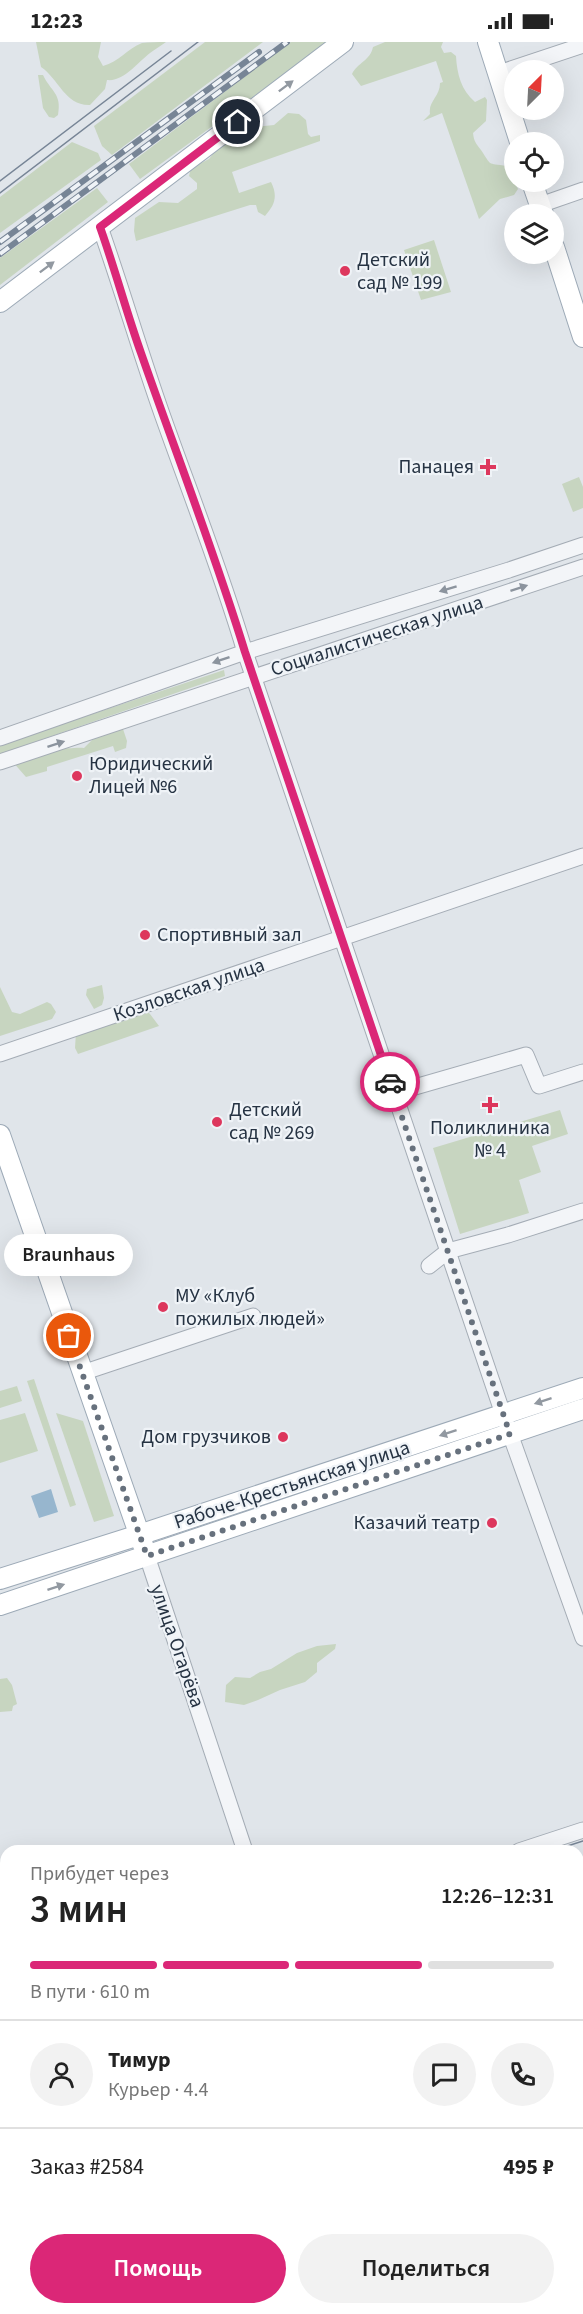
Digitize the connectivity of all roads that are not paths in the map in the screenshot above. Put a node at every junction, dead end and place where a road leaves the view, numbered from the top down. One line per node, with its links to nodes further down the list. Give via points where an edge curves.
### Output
1 (343, 42): 8 (main road, one-way to 1)
2 (488, 42): 4 (main road)
3 (583, 45): 4 (street)
4 (499, 73): 5 (main road)
5 (517, 132)
6 (583, 190): 7 (street)
7 (554, 204)
8 (100, 227): 10 (main road, one-way to 8); 14 (street)
9 (560, 264): 11 (main road)
10 (0, 302)
11 (582, 327)
12 (583, 545): 14 (street, Социалистическая улица, one-way to 14)
13 (583, 567): 15 (street, Социалистическая улица, one-way to 13)
14 (245, 652): 15 (street); 16 (street, Социалистическая улица, one-way to 16)
15 (254, 677): 17 (street, Социалистическая улица, one-way to 15); 19 (street)
16 (0, 738)
17 (0, 762)
18 (583, 856): 19 (street, Козловская улица)
19 (341, 938): 20 (street, Козловская улица); 22 (street)
20 (0, 1054)
21 (583, 1072): 22 (street, via 539,1086 526,1055)
22 (394, 1094): 25 (street)
23 (0, 1135): 28 (main road, улица Огарёва)
24 (583, 1211): 25 (street)
25 (448, 1251): 26 (street); 31 (street)
26 (429, 1266)
27 (253, 1316): 28 (street)
28 (82, 1373): 33 (main road, улица Огарёва)
29 (583, 1388): 31 (main road, Рабоче-Крестьянская улица, one-way to 31)
30 (583, 1409): 32 (main road, Рабоче-Крестьянская улица)
31 (503, 1414): 32 (street); 33 (main road, Рабоче-Крестьянская улица, one-way to 33)
32 (510, 1434): 34 (main road, Рабоче-Крестьянская улица); 37 (street)
33 (140, 1535): 34 (main road, улица Огарёва); 35 (main road, Рабоче-Крестьянская улица)
34 (147, 1556): 36 (main road, Рабоче-Крестьянская улица, one-way to 34); 39 (street, улица Огарёва)
35 (0, 1579)
36 (0, 1605)
37 (583, 1638)
38 (583, 1830): 40 (street)
39 (243, 1845)
40 (537, 1845)

